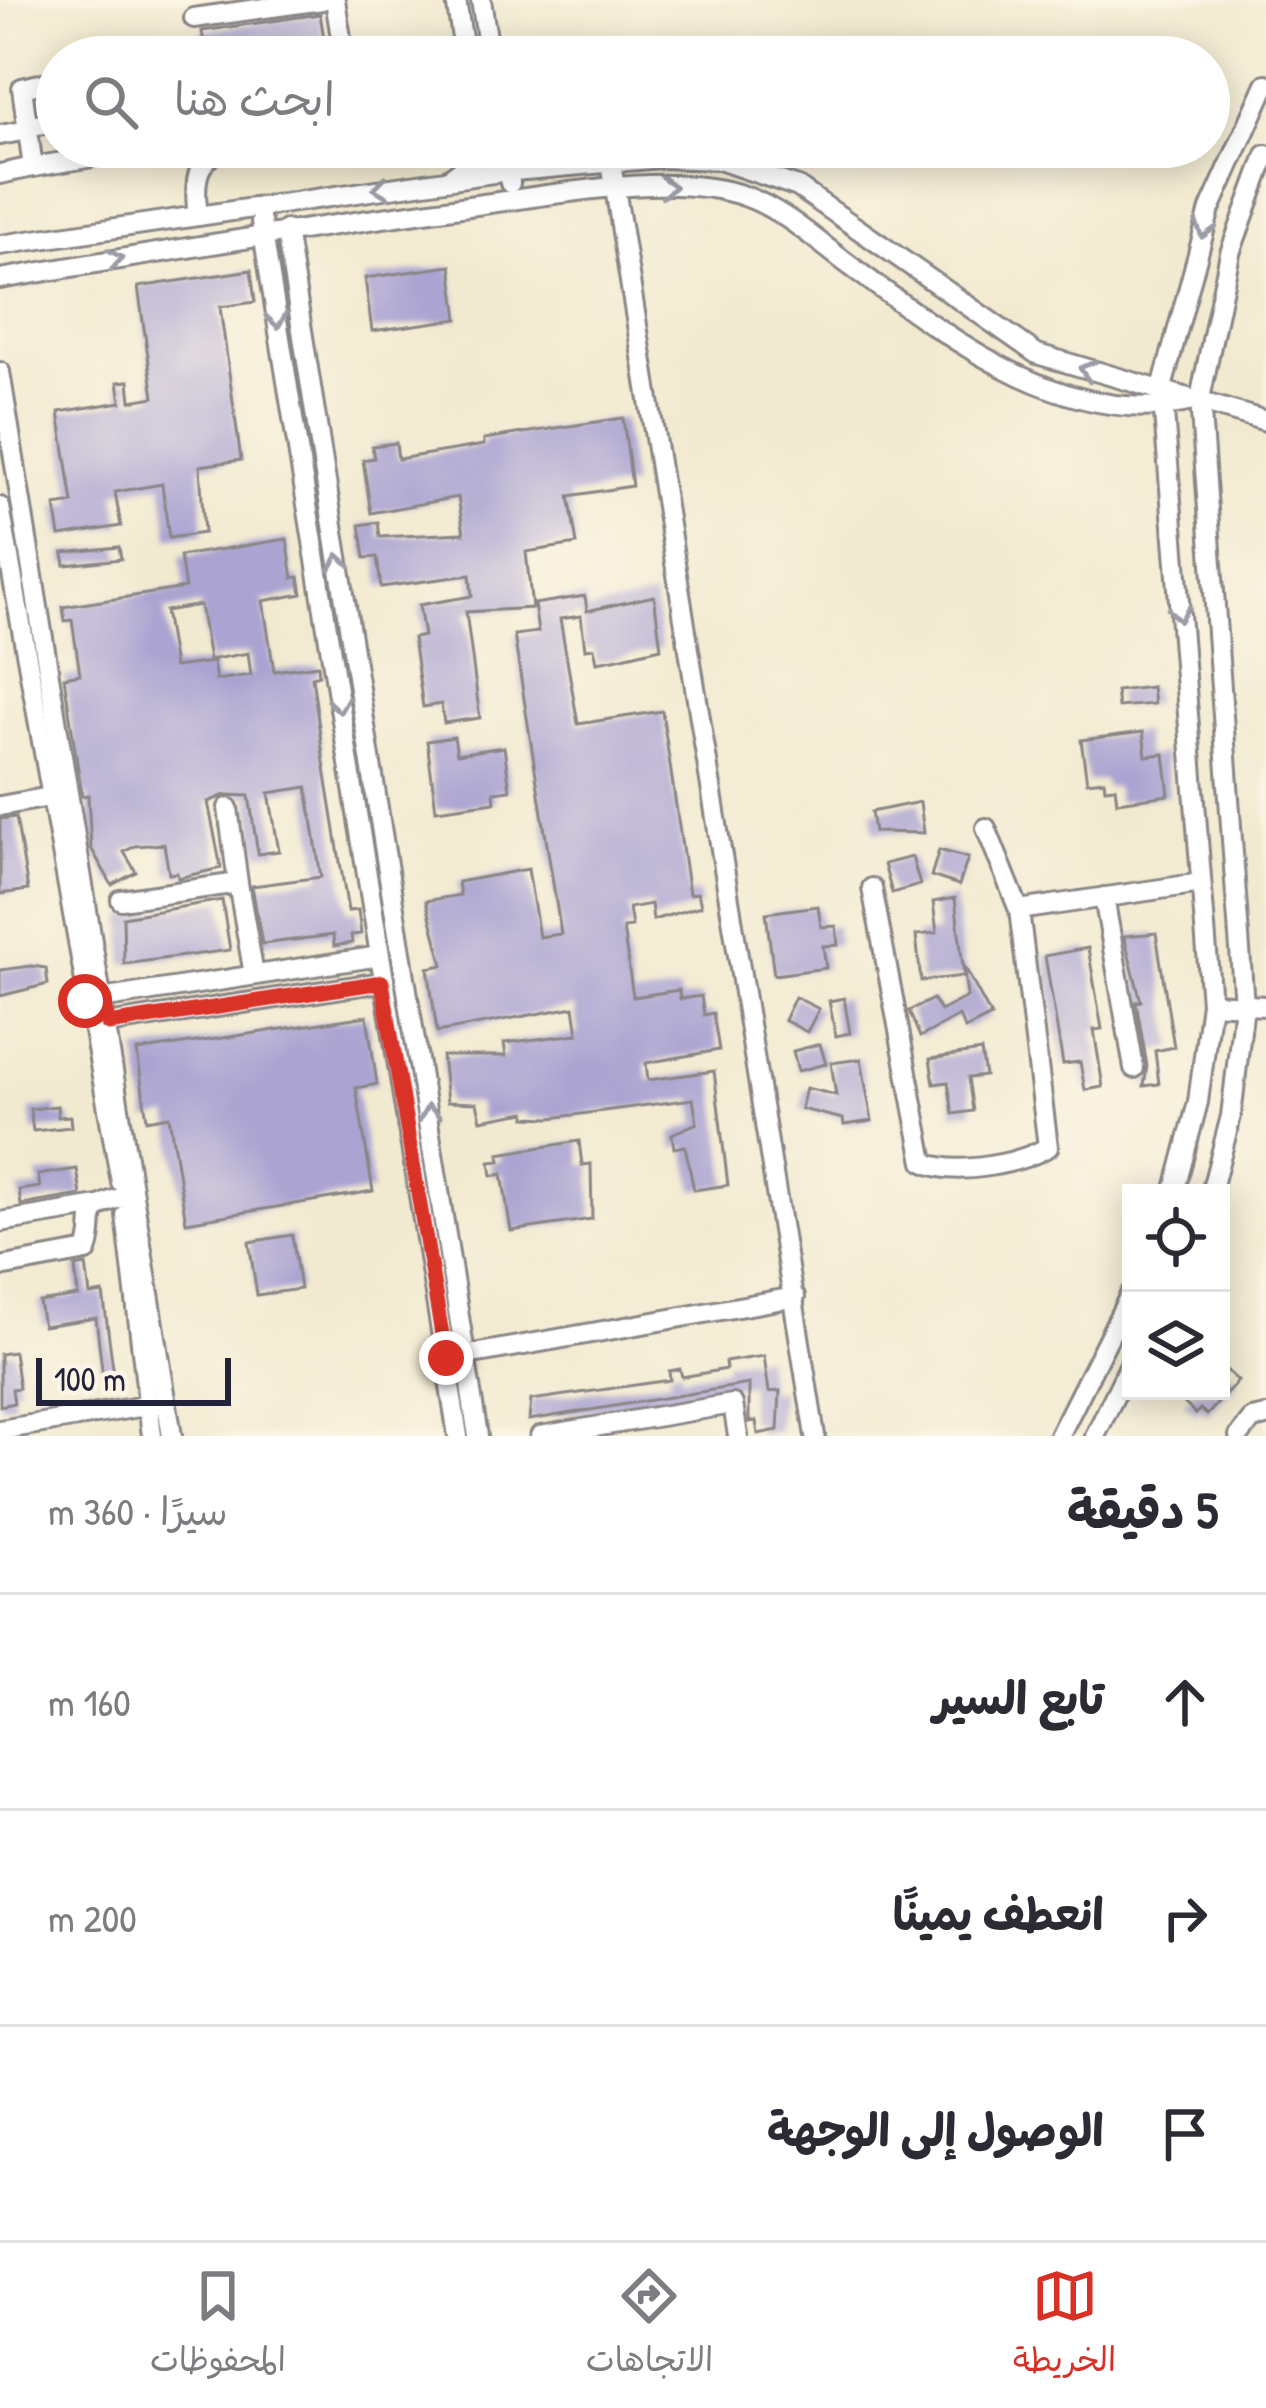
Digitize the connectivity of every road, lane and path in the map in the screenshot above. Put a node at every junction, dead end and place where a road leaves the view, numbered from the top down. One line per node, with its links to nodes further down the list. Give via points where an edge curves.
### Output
1 (322, 0): 5 (street)
2 (335, 0): 6 (street)
3 (456, 0): 7 (street)
4 (481, 0): 8 (street)
5 (194, 18)
6 (341, 36)
7 (462, 36)
8 (487, 36)
9 (1266, 84): 17 (street, one-way to 17)
10 (36, 85): 11 (street)
11 (22, 88): 12 (street); 14 (street)
12 (0, 93)
13 (36, 126): 14 (street)
14 (28, 128): 15 (street); 19 (street)
15 (0, 135)
16 (1266, 155): 40 (street, via 1230,253)
17 (1230, 164)
18 (36, 166): 19 (street)
19 (33, 167): 28 (street)
20 (200, 168): 33 (street)
21 (463, 168): 29 (street)
22 (508, 168): 27 (street)
23 (546, 168): 27 (street)
24 (610, 168): 30 (street)
25 (752, 168): 39 (street, one-way to 25, via 1037,354 798,187)
26 (1228, 168): 39 (street, one-way to 39)
27 (508, 171): 29 (street); 31 (street)
28 (0, 174)
29 (448, 179): 32 (street, one-way to 32)
30 (611, 191): 31 (street); 41 (street, one-way to 41, via 714,187 751,198 1023,378 1072,397); 69 (street)
31 (513, 200): 34 (street)
32 (259, 205): 33 (street); 35 (street)
33 (198, 216): 36 (street)
34 (286, 230): 35 (street); 71 (street, one-way to 34)
35 (263, 234): 37 (street, one-way to 35); 54 (street, one-way to 54)
36 (0, 245)
37 (0, 279)
38 (0, 372): 57 (street)
39 (1162, 388): 40 (street); 41 (street)
40 (1200, 399): 41 (street); 42 (street); 59 (street)
41 (1162, 409): 49 (street, one-way to 49)
42 (1266, 421)
43 (0, 508): 44 (street)
44 (50, 797): 45 (street); 57 (street)
45 (0, 806)
46 (228, 808): 48 (street)
47 (986, 828): 53 (street)
48 (238, 883): 52 (street); 55 (street)
49 (1201, 884): 51 (street); 58 (street)
50 (872, 888): 53 (street, via 919,1152 944,1172 1048,1147)
51 (1103, 897): 53 (street); 62 (street)
52 (121, 900)
53 (1019, 910)
54 (380, 956): 55 (street); 56 (street)
55 (254, 975): 57 (street)
56 (382, 982): 61 (street); 71 (street)
57 (94, 1000): 61 (street)
58 (1211, 1003): 59 (street); 63 (street)
59 (1244, 1005): 60 (street); 64 (street, via 1231,1117)
60 (1266, 1006)
61 (99, 1025): 65 (street); 73 (street)
62 (1134, 1068)
63 (1176, 1184)
64 (1213, 1184)
65 (124, 1198): 66 (street); 73 (street)
66 (98, 1206): 67 (street); 68 (street, via 88,1218 87,1251)
67 (0, 1222)
68 (0, 1267)
69 (794, 1297): 71 (street); 82 (street)
70 (1122, 1312): 83 (street)
71 (455, 1358): 78 (street); 79 (street)
72 (1122, 1380): 84 (street)
73 (157, 1404): 76 (street); 77 (street)
74 (1266, 1417): 85 (street, via 1252,1419)
75 (655, 1426): 80 (street); 81 (street, via 733,1404)
76 (0, 1430)
77 (156, 1434)
78 (458, 1436)
79 (478, 1436)
80 (540, 1436)
81 (738, 1436)
82 (815, 1436)
83 (1059, 1436)
84 (1095, 1436)
85 (1239, 1436)

